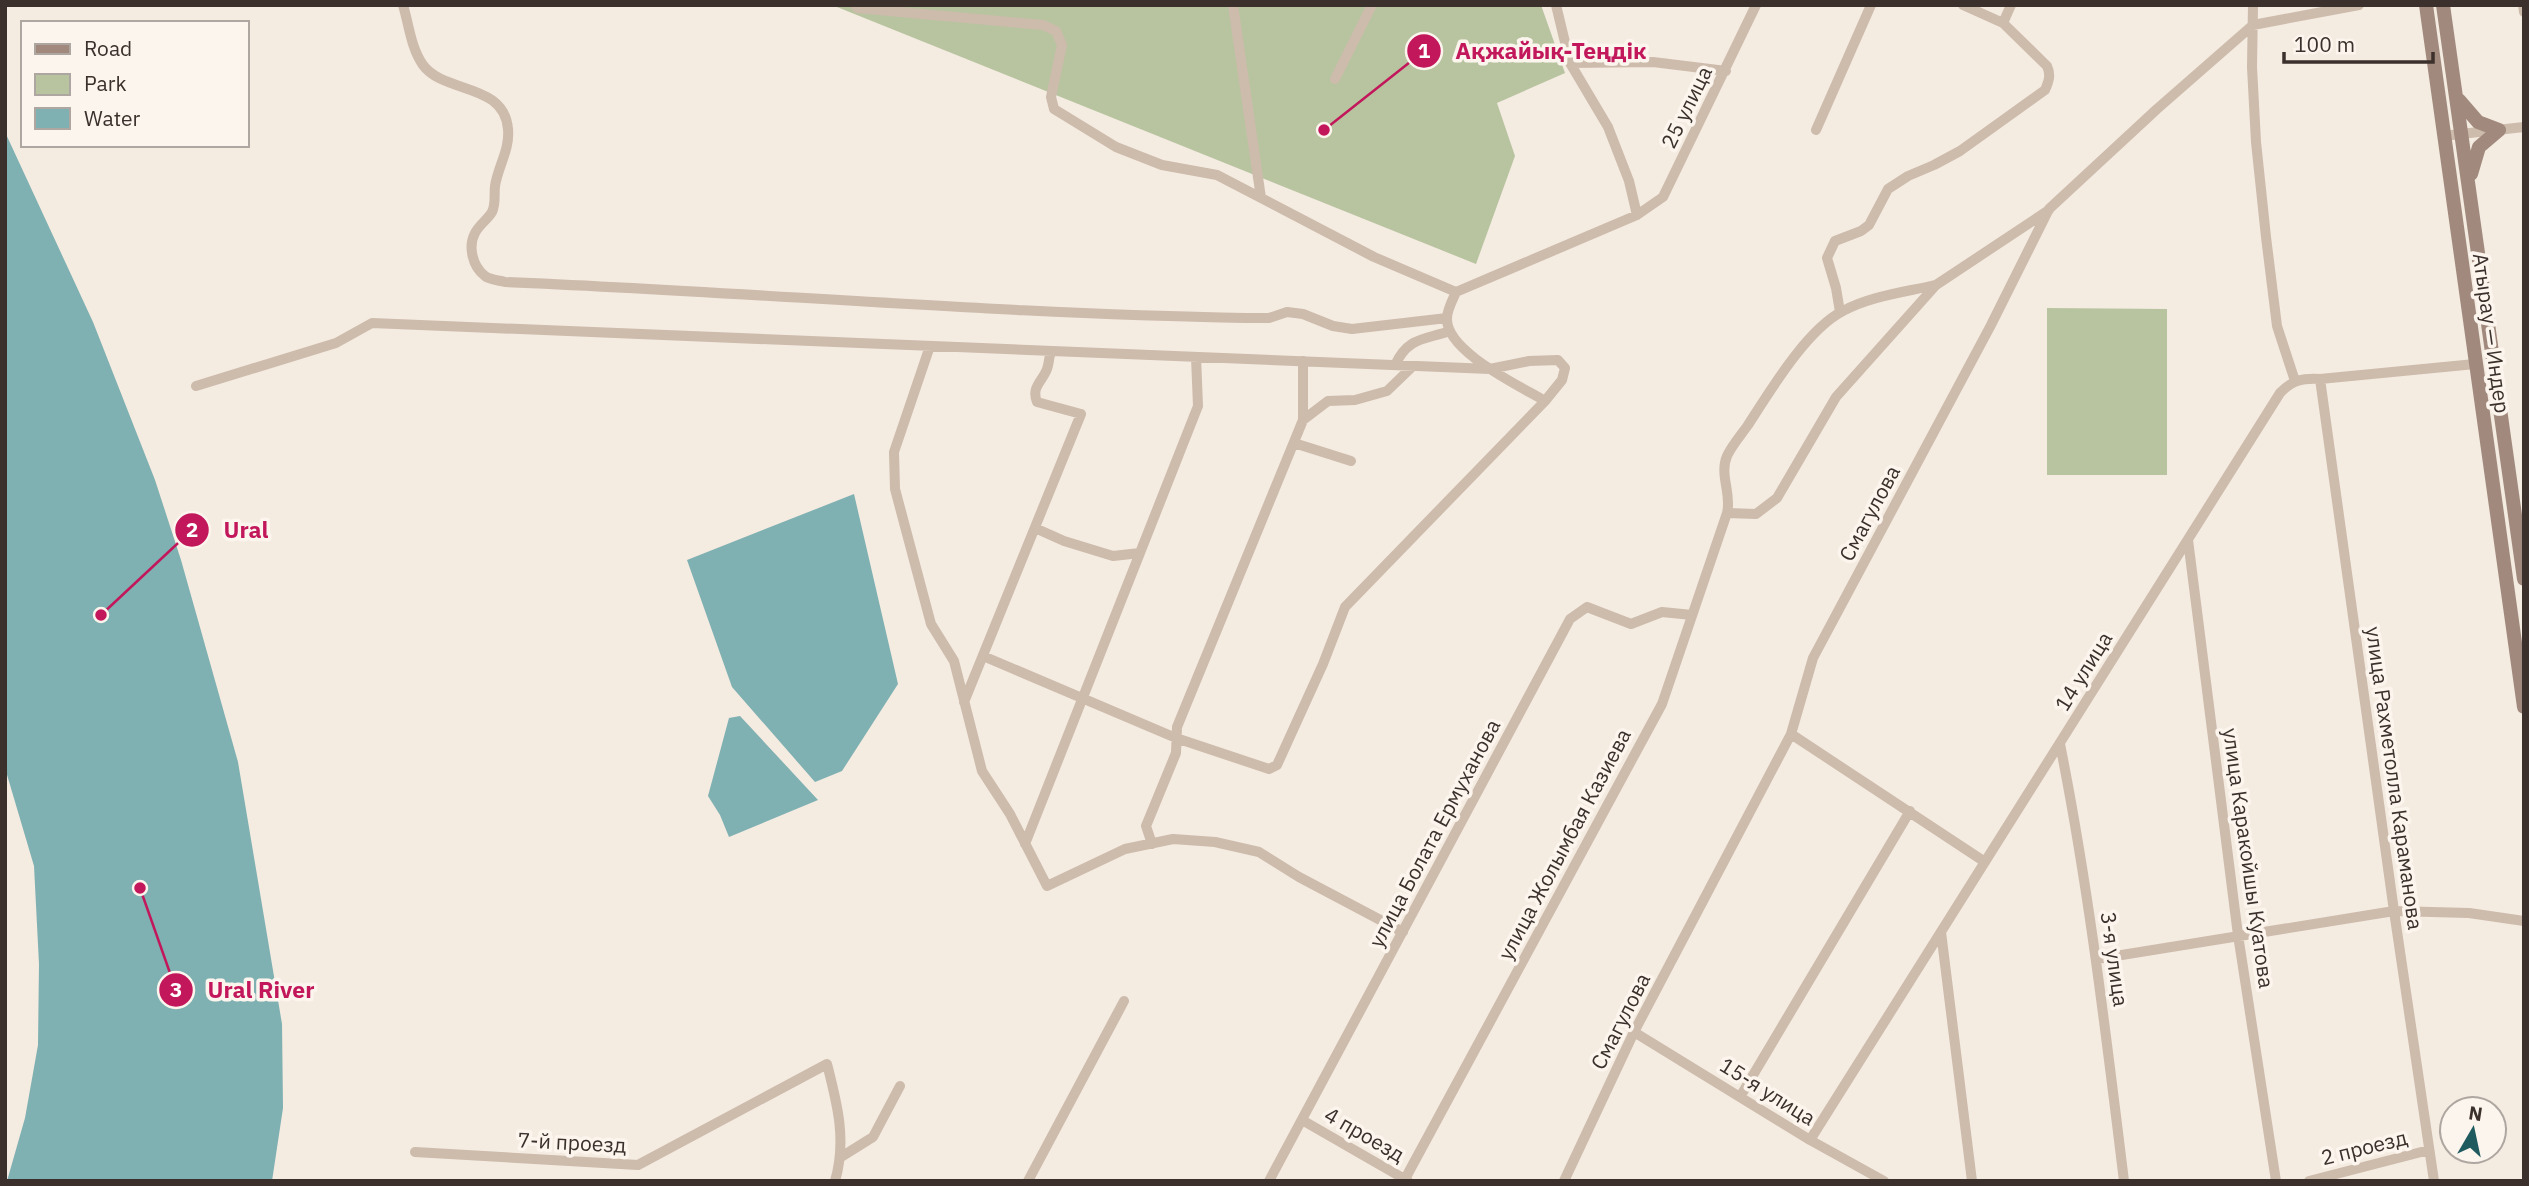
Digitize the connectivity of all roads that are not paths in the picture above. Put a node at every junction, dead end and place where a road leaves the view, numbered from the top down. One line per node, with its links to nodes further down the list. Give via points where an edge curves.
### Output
1 (403, 5): 34 (street, via 424,68 471,89 503,110 507,148 491,212 474,235 471,249 487,278 1060,313 1269,318 1287,312 1352,329)
2 (855, 5): 28 (street, via 1044,25 1056,31 1062,45 1051,97 1054,109 1116,147 1162,165 1217,175)
3 (1233, 5): 28 (street)
4 (1372, 5): 20 (street)
5 (1556, 5): 18 (street)
6 (1756, 5): 19 (street, 25 улица)
7 (1871, 5): 23 (street)
8 (1963, 5): 16 (street)
9 (2011, 5): 16 (street)
10 (2253, 5): 17 (street)
11 (2359, 5): 17 (street)
12 (2426, 5): 26 (main road, Атырау — Индер)
13 (2443, 5): 21 (main road, Атырау — Индер)
14 (2523, 5): 15 (street)
15 (2524, 12)
16 (2003, 23): 33 (street, via 2047,66 2050,74 2045,90 1960,151 1888,189 1869,225 1835,241 1827,258)
17 (2253, 25): 29 (street, Смагулова); 45 (street, via 2256,142 2266,237 2277,326)
18 (1570, 63): 19 (street, via 1653,62); 30 (street, via 1608,127)
19 (1726, 71): 30 (street, 25 улица, via 1663,197)
20 (1335, 79)
21 (2457, 97): 24 (main road, via 2477,122); 25 (main road, Атырау — Индер)
22 (2524, 127): 24 (street)
23 (1816, 130)
24 (2499, 130): 25 (street); 27 (main road, via 2479,147)
25 (2462, 134): 26 (street); 27 (main road, Атырау — Индер)
26 (2443, 136): 40 (main road, Атырау — Индер)
27 (2469, 184): 55 (main road, Атырау — Индер)
28 (1261, 198): 32 (street, via 1374,257)
29 (2049, 209): 31 (street, улица Жолымбая Казиева); 61 (street, Смагулова, via 1992,325 1813,658)
30 (1637, 215): 32 (street, 25 улица)
31 (1936, 285): 33 (street, улица Жолымбая Казиева); 51 (street, улица Жолымбая Казиева, via 1836,397 1777,498 1756,514)
32 (1456, 292): 34 (street)
33 (1840, 312): 51 (street, улица Жолымбая Казиева, via 1821,325 1727,457 1723,472 1729,489)
34 (1447, 318): 35 (street)
35 (1450, 331): 41 (street, via 1411,342); 43 (street, via 1469,354)
36 (930, 346): 37 (street); 46 (street, via 372,323 336,344); 59 (street, via 894,452 895,489 931,624 954,661)
37 (1051, 351): 38 (street); 52 (street, via 1037,383 1037,402 1081,414)
38 (1196, 357): 39 (street); 54 (street, via 1198,406)
39 (1303, 361): 41 (street); 48 (street)
40 (2475, 363): 44 (street); 60 (main road, Атырау — Индер)
41 (1395, 365): 42 (street)
42 (1413, 366): 43 (street); 48 (street, via 1387,391 1355,400 1328,401)
43 (1490, 369): 47 (street); 47 (street, via 1558,360 1565,368 1562,380)
44 (2320, 379): 45 (street); 68 (street, улица Рахметолла Караманова)
45 (2295, 381): 53 (street, 14 улица, via 2280,393)
46 (196, 386)
47 (1545, 401): 62 (street, via 1345,607 1277,765 1259,767)
48 (1303, 420): 49 (street)
49 (1294, 443): 50 (street); 62 (street)
50 (1351, 461)
51 (1727, 513): 56 (street, улица Жолымбая Казиева)
52 (1035, 528): 54 (street, via 1113,556); 57 (street)
53 (2188, 540): 63 (street, 14 улица); 72 (street, улица Каракойшы Куатова)
54 (1140, 554): 58 (street)
55 (2524, 579)
56 (1692, 615): 70 (street, улица Болата Ермуханова, via 1662,612 1631,624 1587,607 1570,619); 83 (street, улица Жолымбая Казиева, via 1662,704)
57 (983, 656): 58 (street); 59 (street)
58 (1084, 699): 62 (street); 65 (street)
59 (964, 703): 65 (street, via 982,771)
60 (2524, 707)
61 (1791, 734): 64 (street); 75 (street, Смагулова)
62 (1176, 738): 66 (street, via 1176,753 1146,826)
63 (2060, 744): 67 (street, 14 улица); 73 (street, 3-я улица)
64 (1910, 811): 67 (street); 77 (street)
65 (1026, 844): 66 (street, via 1047,886 1125,849)
66 (1152, 844): 70 (street, via 1173,839 1215,842 1259,852)
67 (1985, 862): 71 (street, 14 улица)
68 (2394, 911): 69 (street, via 2469,913); 72 (street); 80 (street, улица Рахметолла Караманова)
69 (2524, 921)
70 (1403, 932): 78 (street, улица Болата Ермуханова)
71 (1941, 932): 79 (street, 14 улица); 89 (street)
72 (2238, 935): 73 (street); 91 (street, улица Каракойшы Куатова)
73 (2097, 960): 90 (street, 3-я улица)
74 (1124, 1001): 85 (street)
75 (1634, 1032): 77 (street, 15-я улица); 87 (street, Смагулова)
76 (900, 1086): 82 (street, via 873,1137)
77 (1740, 1097): 79 (street, 15-я улица)
78 (1302, 1120): 83 (street, 4 проезд); 86 (street, улица Болата Ермуханова)
79 (1810, 1140): 88 (street, 15-я улица)
80 (2429, 1150): 92 (street, 2 проезд); 93 (street, улица Рахметолла Караманова)
81 (415, 1152): 82 (street, 7-й проезд, via 638,1165 827,1064 839,1113)
82 (841, 1157): 84 (street)
83 (1406, 1180)
84 (835, 1181)
85 (1028, 1181)
86 (1269, 1181)
87 (1563, 1181)
88 (1884, 1181)
89 (1972, 1181)
90 (2124, 1181)
91 (2276, 1181)
92 (2309, 1181)
93 (2434, 1181)

